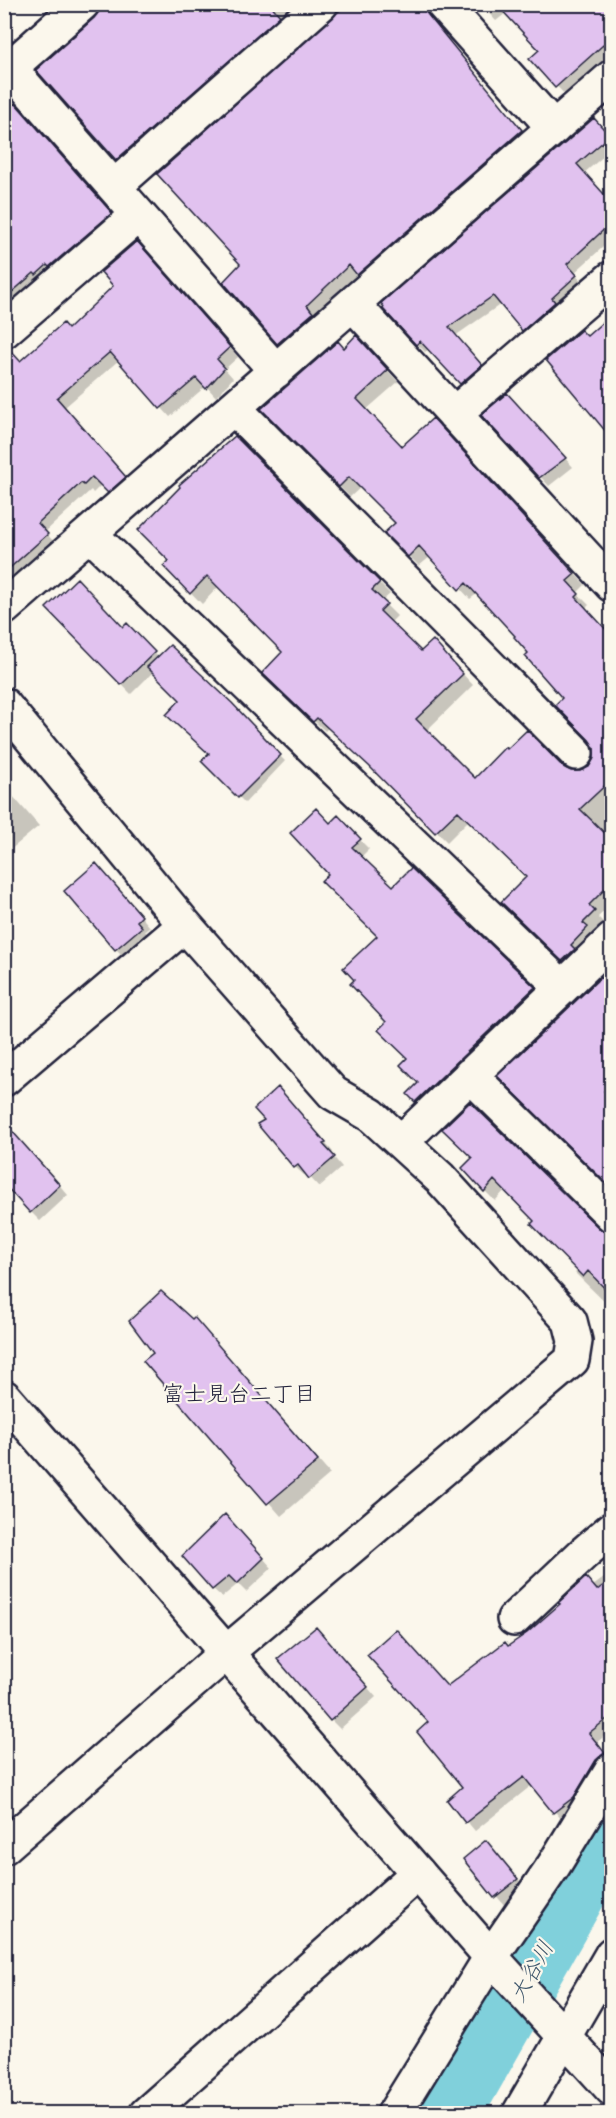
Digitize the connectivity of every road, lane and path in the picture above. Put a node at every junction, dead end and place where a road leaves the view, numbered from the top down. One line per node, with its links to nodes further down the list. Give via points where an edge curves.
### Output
1 (82, 4): 4 (street)
2 (321, 4): 7 (street)
3 (442, 4): 6 (street)
4 (6, 67): 7 (street)
5 (611, 78): 6 (street)
6 (554, 128): 10 (street)
7 (115, 186): 8 (street)
8 (138, 214): 11 (street); 12 (street)
9 (612, 278): 14 (street)
10 (353, 304): 12 (street); 14 (street)
11 (4, 331)
12 (276, 371): 13 (street)
13 (234, 408): 15 (street); 19 (street)
14 (454, 414): 16 (street)
15 (90, 534): 17 (street); 22 (street)
16 (612, 585)
17 (4, 608)
18 (4, 705): 20 (street)
19 (576, 753)
20 (185, 925): 24 (street); 25 (street, via 333,1093 371,1115)
21 (607, 952): 22 (street)
22 (562, 987): 23 (street)
23 (470, 1075): 25 (street); 26 (street)
24 (4, 1079)
25 (401, 1142): 30 (street, via 440,1178 570,1321 572,1360)
26 (612, 1215)
27 (4, 1397): 30 (street)
28 (612, 1529): 29 (street)
29 (514, 1619)
30 (228, 1652): 32 (street); 33 (street)
31 (612, 1770): 35 (street)
32 (4, 1847)
33 (418, 1874): 35 (street); 38 (street)
34 (612, 1954): 36 (street)
35 (495, 1961): 36 (street); 39 (street)
36 (557, 2028): 37 (street); 40 (street)
37 (612, 2089)
38 (146, 2114)
39 (394, 2114)
40 (519, 2114)

